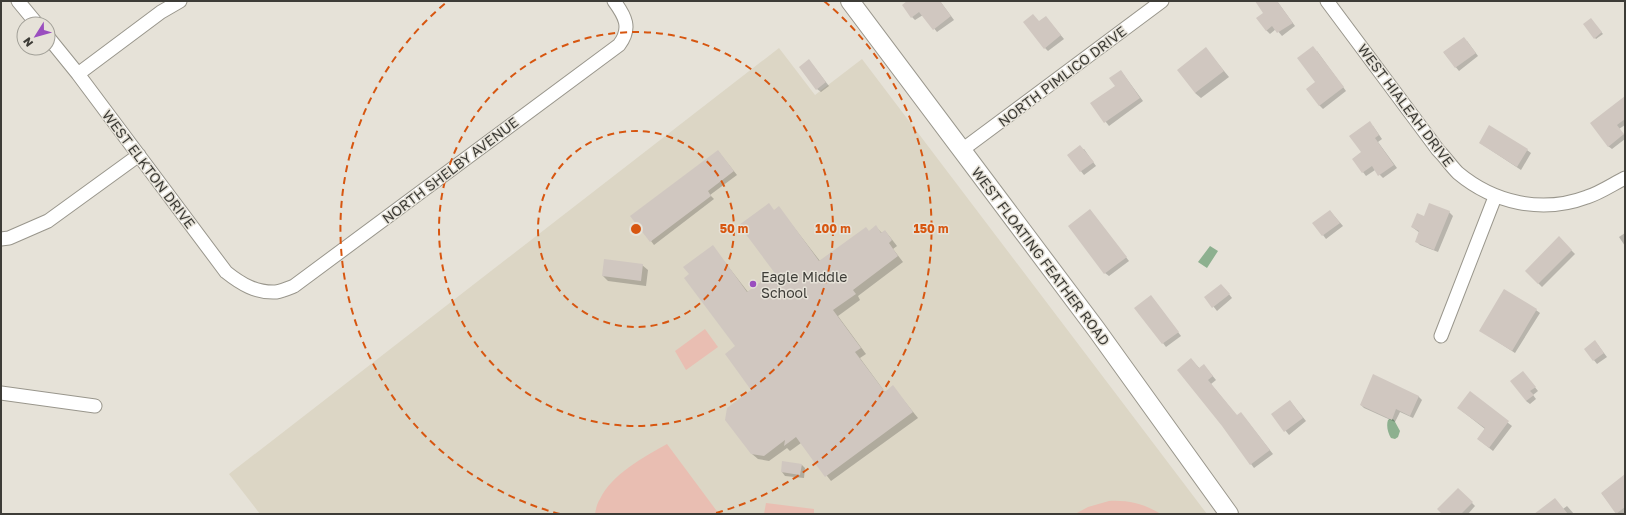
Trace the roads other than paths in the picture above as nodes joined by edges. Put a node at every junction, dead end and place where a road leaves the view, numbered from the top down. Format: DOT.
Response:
graph roads {
  1 [pos="18,1"];
  2 [pos="180,1"];
  3 [pos="614,1"];
  4 [pos="850,1"];
  5 [pos="1162,1"];
  6 [pos="1327,1"];
  7 [pos="31,16"];
  8 [pos="56,47"];
  9 [pos="78,74"];
  10 [pos="962,150"];
  11 [pos="139,155"];
  12 [pos="1625,178"];
  13 [pos="1495,197"];
  14 [pos="1,239"];
  15 [pos="259,291"];
  16 [pos="1441,336"];
  17 [pos="1,393"];
  18 [pos="95,406"];
  19 [pos="1229,514"];
  1 -- 7 [label="street"];
  2 -- 9 [label="street"];
  3 -- 15 [label="street, NORTH SHELBY AVENUE"];
  4 -- 10 [label="main road, WEST FLOATING FEATHER ROAD"];
  5 -- 10 [label="street, NORTH PIMLICO DRIVE"];
  6 -- 13 [label="street, WEST HIALEAH DRIVE"];
  8 -- 9 [label="street, WEST ELKTON DRIVE"];
  9 -- 11 [label="street, WEST ELKTON DRIVE"];
  10 -- 19 [label="main road, WEST FLOATING FEATHER ROAD"];
  11 -- 14 [label="street"];
  11 -- 15 [label="street, WEST ELKTON DRIVE"];
  12 -- 13 [label="street, WEST HIALEAH DRIVE"];
  13 -- 16 [label="street"];
  17 -- 18 [label="street"];
}
